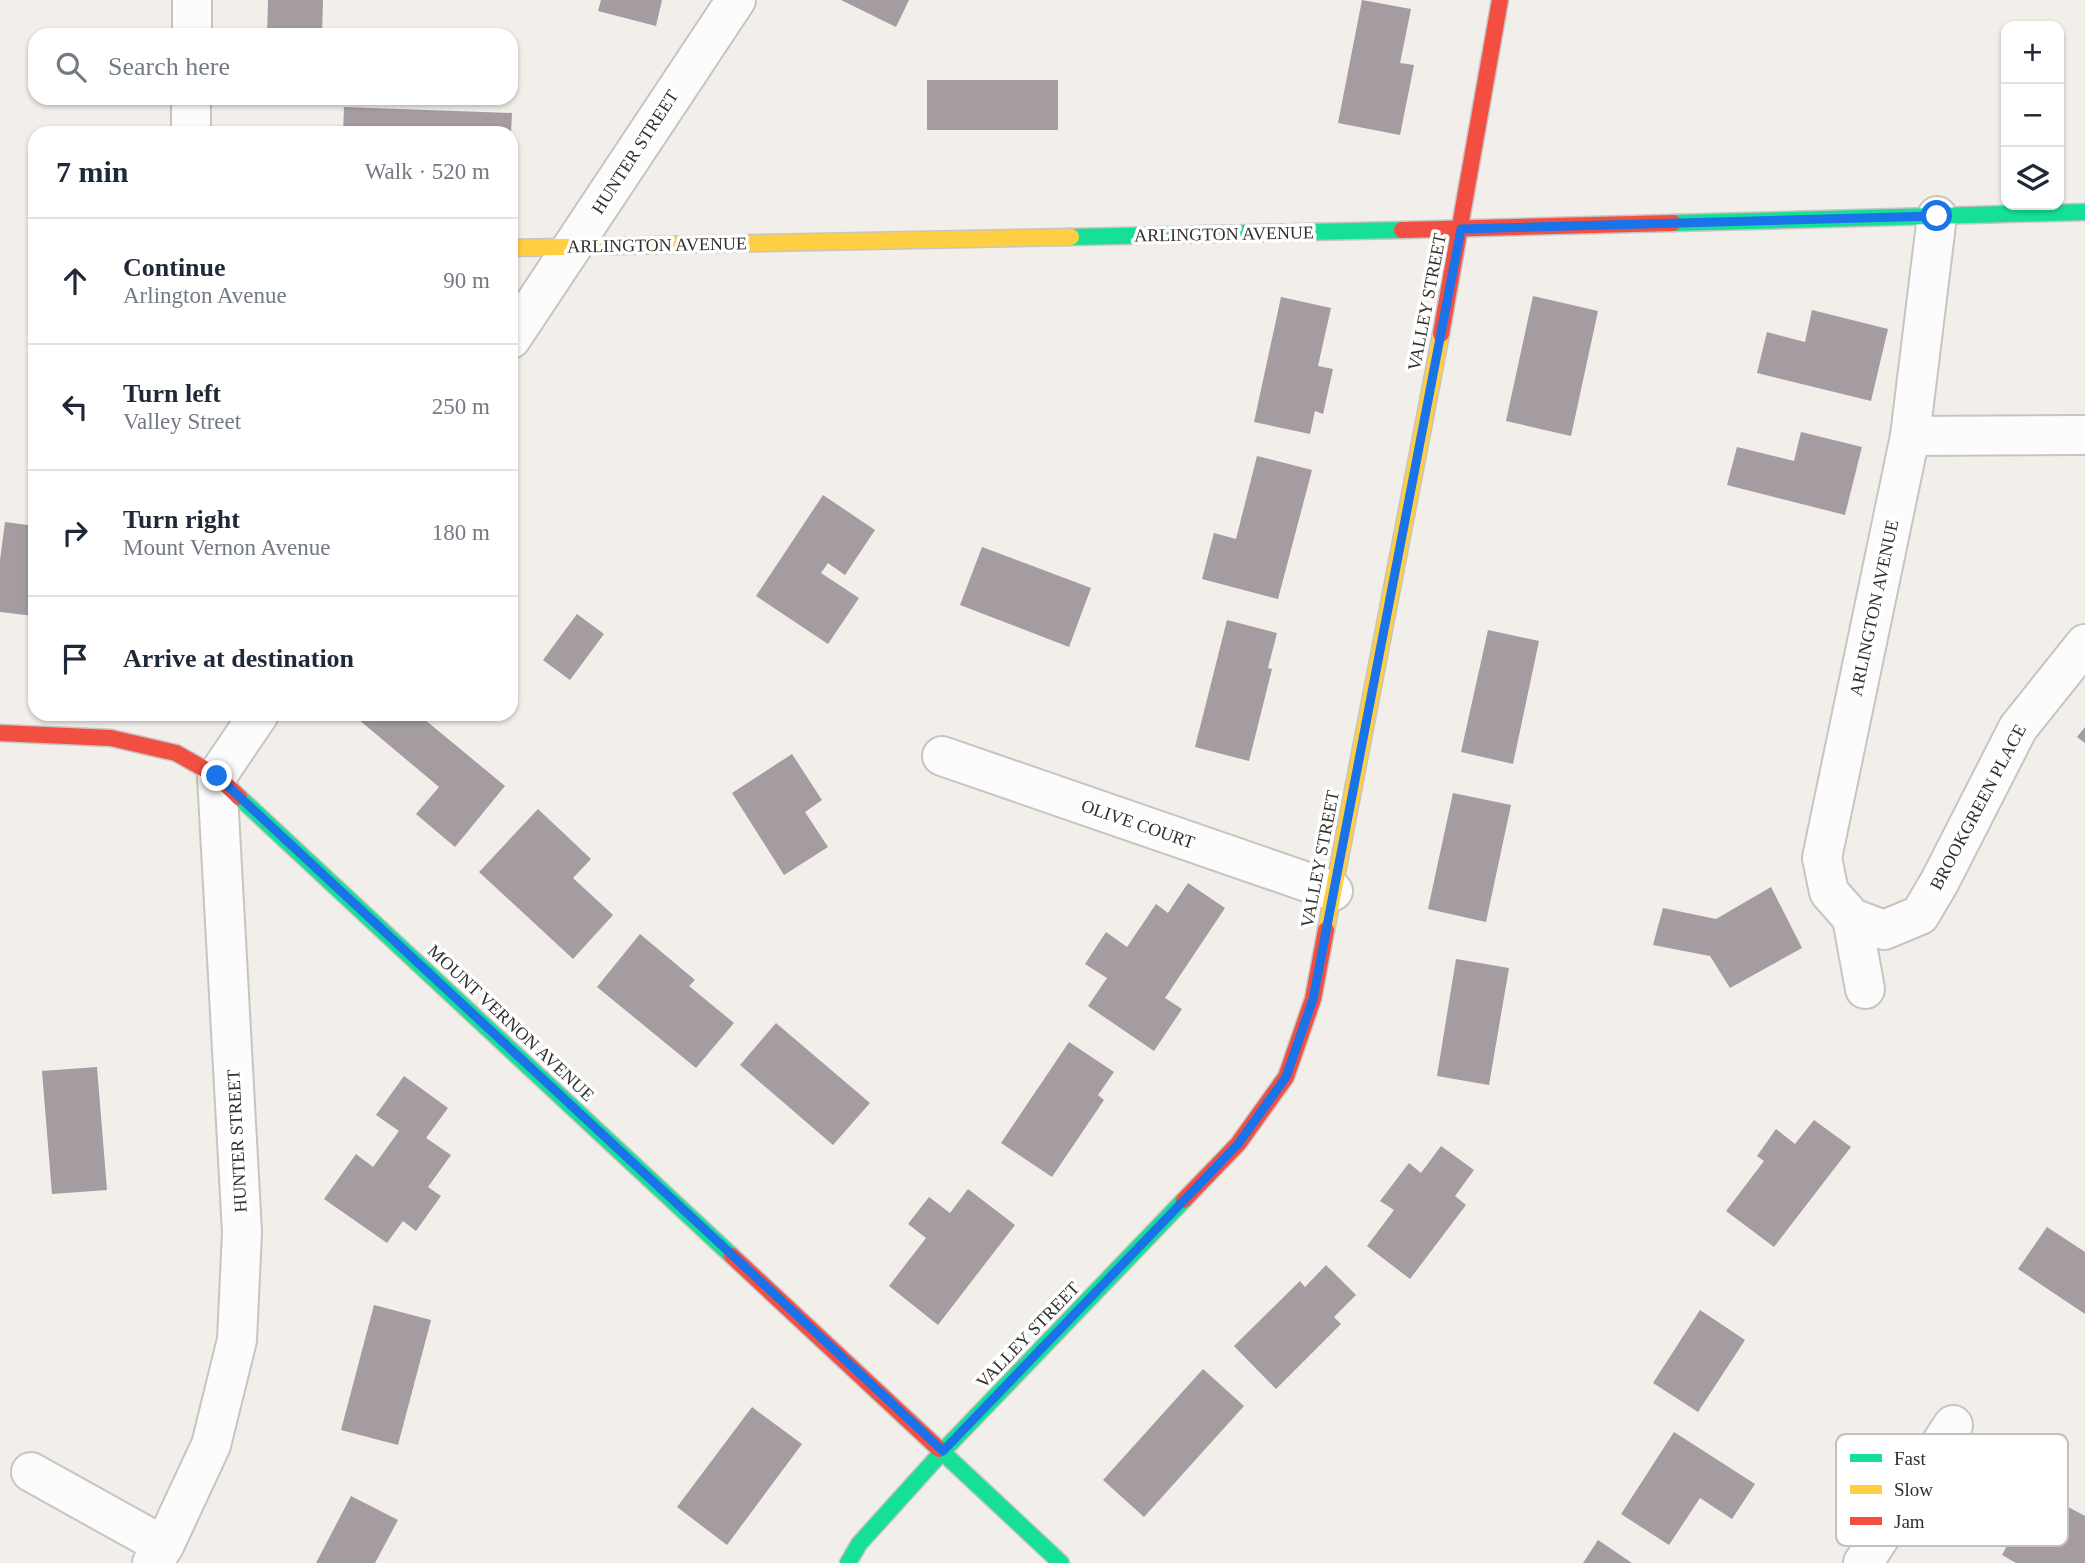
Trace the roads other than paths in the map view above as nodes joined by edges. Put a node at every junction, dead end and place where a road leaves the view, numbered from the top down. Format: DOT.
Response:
graph roads {
  1 [pos="192,0"];
  2 [pos="736,0"];
  3 [pos="1500,0"];
  4 [pos="192,28"];
  5 [pos="191,105"];
  6 [pos="191,126"];
  7 [pos="2085,212"];
  8 [pos="1937,216"];
  9 [pos="1461,229"];
  10 [pos="572,247"];
  11 [pos="518,248"];
  12 [pos="518,328"];
  13 [pos="2085,435"];
  14 [pos="1910,436"];
  15 [pos="2085,644"];
  16 [pos="254,721"];
  17 [pos="0,733"];
  18 [pos="942,756"];
  19 [pos="217,776"];
  20 [pos="1333,891"];
  21 [pos="1852,918"];
  22 [pos="1865,989"];
  23 [pos="1953,1425"];
  24 [pos="1947,1434"];
  25 [pos="943,1451"];
  26 [pos="31,1472"];
  27 [pos="1874,1546"];
  28 [pos="158,1555"];
  29 [pos="848,1563"];
  30 [pos="1061,1563"];
  31 [pos="1863,1563"];
  1 -- 4 [label="street"];
  2 -- 10 [label="street, HUNTER STREET"];
  3 -- 9 [label="street, VALLEY STREET"];
  5 -- 6 [label="street"];
  7 -- 8 [label="street, ARLINGTON AVENUE"];
  8 -- 9 [label="street, ARLINGTON AVENUE"];
  8 -- 14 [label="street, ARLINGTON AVENUE"];
  9 -- 10 [label="street, ARLINGTON AVENUE"];
  9 -- 20 [label="street, VALLEY STREET"];
  10 -- 11 [label="street, ARLINGTON AVENUE"];
  10 -- 12 [label="street, HUNTER STREET"];
  13 -- 14 [label="street"];
  14 -- 21 [label="street, ARLINGTON AVENUE"];
  15 -- 21 [label="street, BROOKGREEN PLACE"];
  16 -- 19 [label="street"];
  17 -- 19 [label="street, MOUNT VERNON AVENUE"];
  18 -- 20 [label="street, OLIVE COURT"];
  19 -- 25 [label="street, MOUNT VERNON AVENUE"];
  19 -- 28 [label="street, HUNTER STREET"];
  20 -- 25 [label="street, VALLEY STREET"];
  21 -- 22 [label="street"];
  23 -- 24 [label="street"];
  25 -- 29 [label="street, VALLEY STREET"];
  25 -- 30 [label="street, MOUNT VERNON AVENUE"];
  26 -- 28 [label="street"];
  27 -- 31 [label="street"];
}
